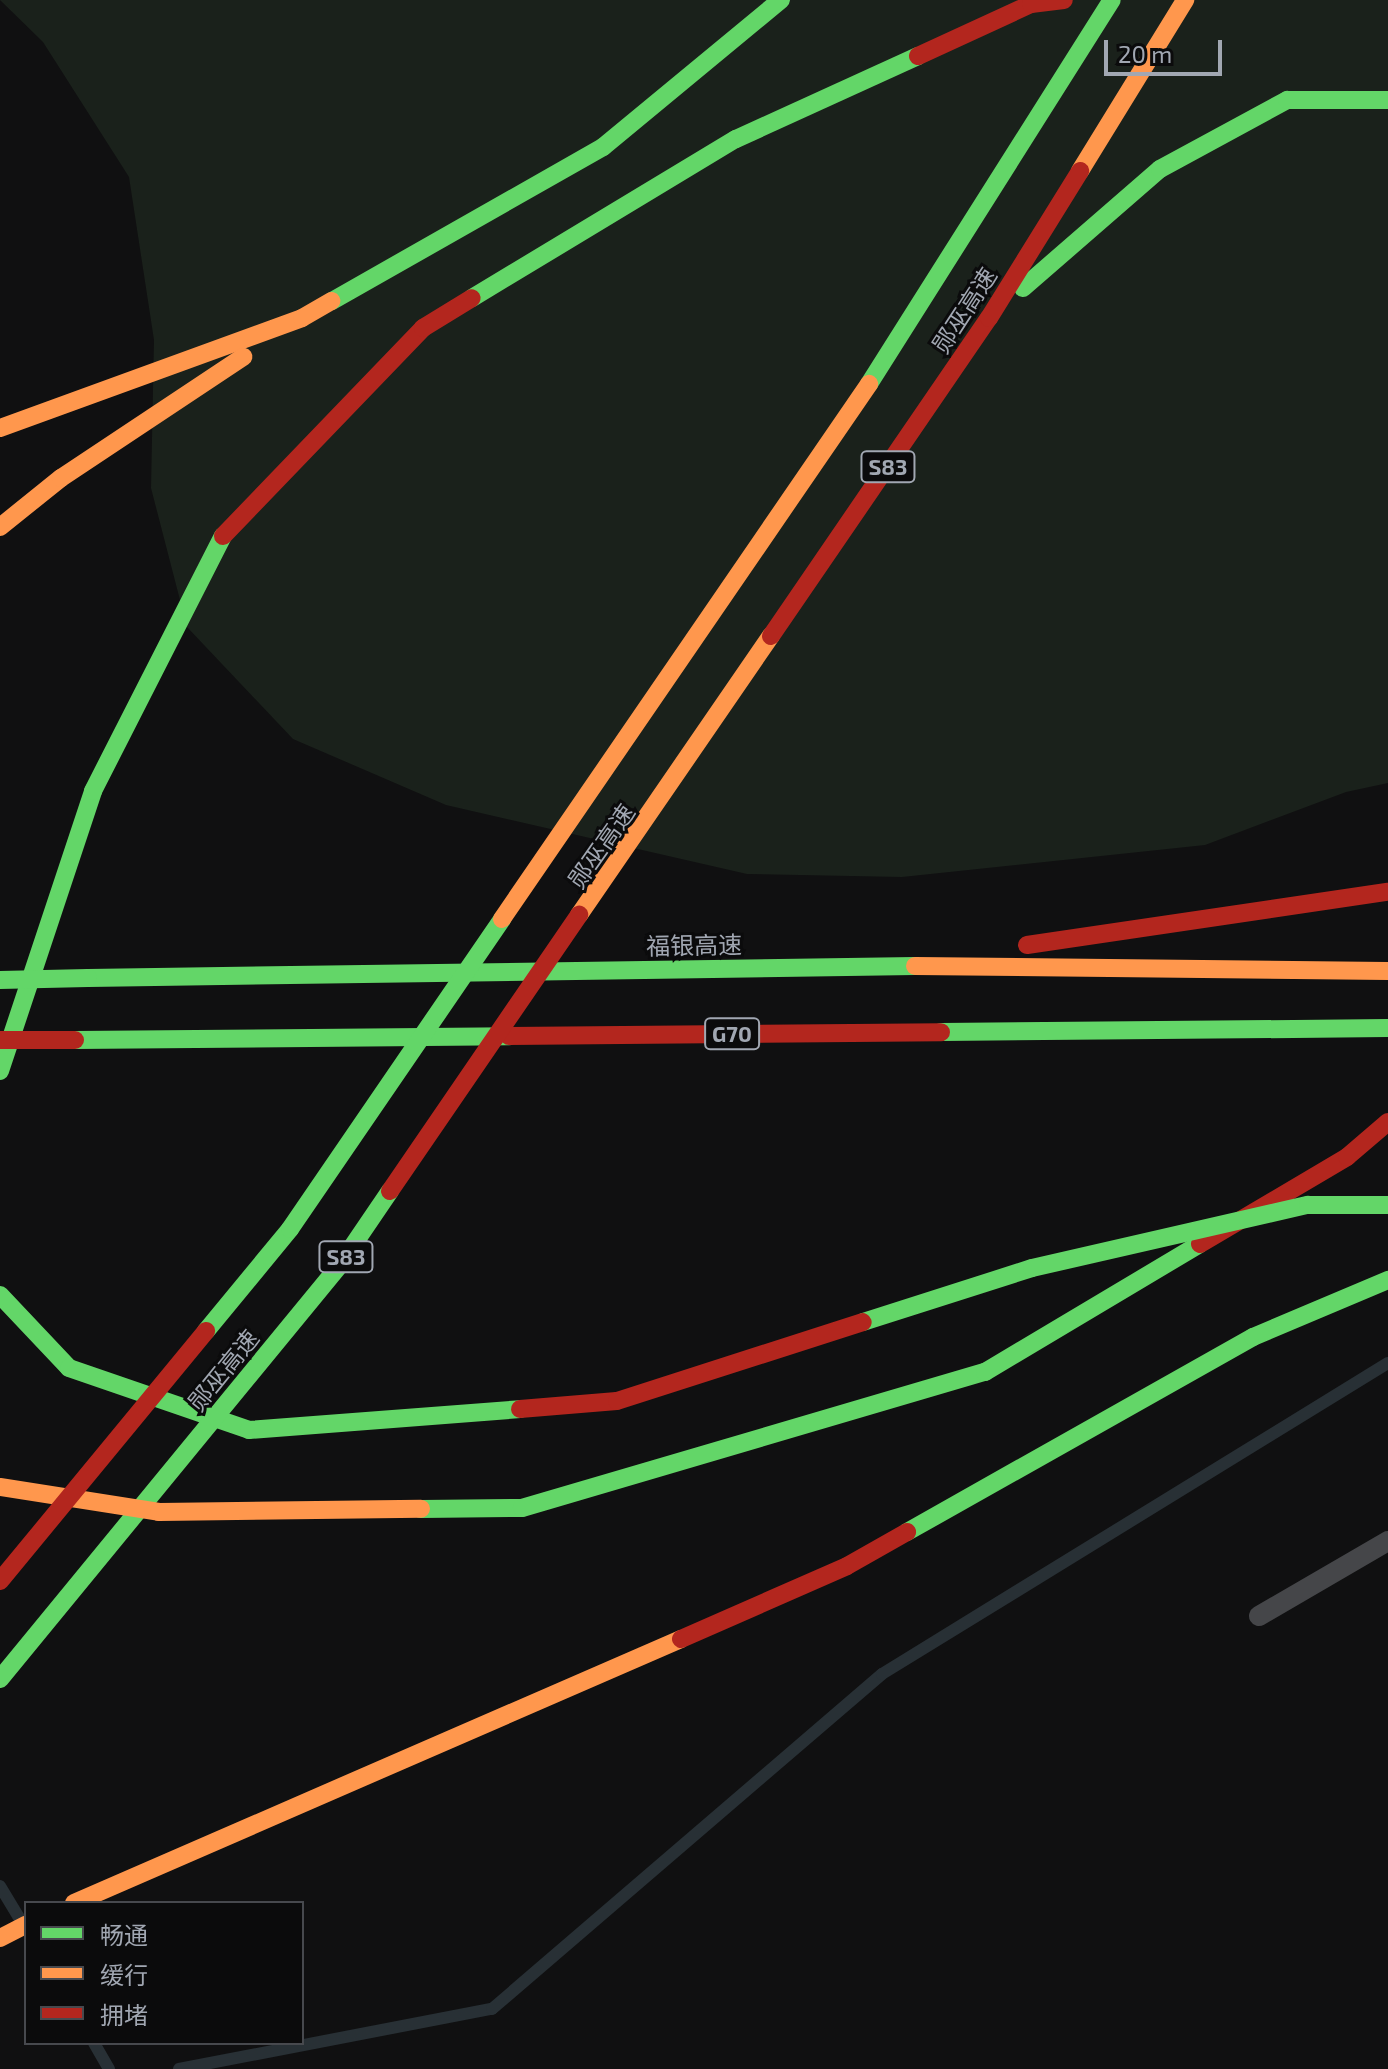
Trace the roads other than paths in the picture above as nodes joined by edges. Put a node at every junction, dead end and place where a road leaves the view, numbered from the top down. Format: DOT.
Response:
graph roads {
  1 [pos="781,0"];
  2 [pos="1064,0"];
  3 [pos="1112,0"];
  4 [pos="1185,0"];
  5 [pos="1388,100"];
  6 [pos="302,318"];
  7 [pos="989,318"];
  8 [pos="0,428"];
  9 [pos="0,527"];
  10 [pos="1388,892"];
  11 [pos="866,966"];
  12 [pos="1388,971"];
  13 [pos="0,980"];
  14 [pos="1388,1028"];
  15 [pos="0,1040"];
  16 [pos="0,1071"];
  17 [pos="1388,1122"];
  18 [pos="1388,1205"];
  19 [pos="1388,1280"];
  20 [pos="0,1295"];
  21 [pos="0,1487"];
  22 [pos="1388,1541"];
  23 [pos="0,1581"];
  24 [pos="1259,1616"];
  25 [pos="0,1679"];
  26 [pos="79,1901"];
  27 [pos="24,1926"];
  28 [pos="0,1938"];
  1 -- 6 [label="highway"];
  2 -- 16 [label="highway"];
  3 -- 23 [label="highway, 郧巫高速 / S83"];
  4 -- 7 [label="highway, 郧巫高速 / S83"];
  5 -- 7 [label="highway"];
  6 -- 8 [label="highway"];
  6 -- 9 [label="highway"];
  7 -- 25 [label="highway, 郧巫高速 / S83"];
  10 -- 11 [label="highway"];
  11 -- 12 [label="highway, 福银高速"];
  11 -- 13 [label="highway, 福银高速, bridge"];
  14 -- 15 [label="highway, G70, bridge"];
  17 -- 21 [label="highway"];
  18 -- 20 [label="highway, bridge"];
  19 -- 26 [label="highway"];
  22 -- 24 [label="lane"];
  27 -- 28 [label="highway"];
}
